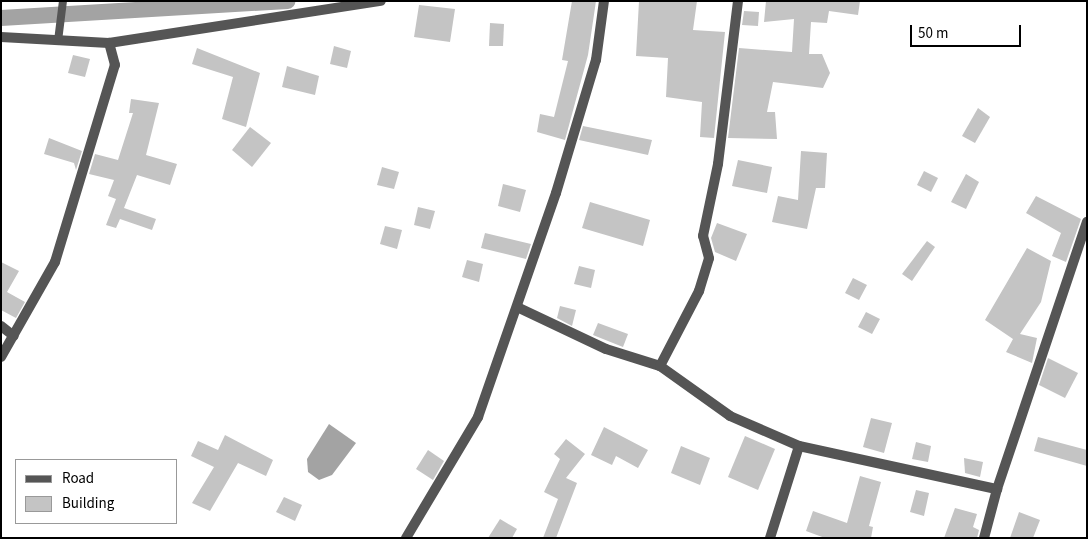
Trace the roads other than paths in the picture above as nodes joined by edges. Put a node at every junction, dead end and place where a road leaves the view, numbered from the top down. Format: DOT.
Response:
graph roads {
  1 [pos="63,1"];
  2 [pos="381,1"];
  3 [pos="604,1"];
  4 [pos="738,1"];
  5 [pos="1,37"];
  6 [pos="58,42"];
  7 [pos="109,43"];
  8 [pos="1087,222"];
  9 [pos="516,307"];
  10 [pos="1,326"];
  11 [pos="14,336"];
  12 [pos="1,357"];
  13 [pos="660,366"];
  14 [pos="799,446"];
  15 [pos="997,489"];
  16 [pos="406,538"];
  17 [pos="770,538"];
  18 [pos="984,538"];
  1 -- 6 [label="lane"];
  2 -- 7 [label="street"];
  3 -- 9 [label="street"];
  4 -- 13 [label="street"];
  5 -- 6 [label="street"];
  6 -- 7 [label="street"];
  7 -- 11 [label="street"];
  8 -- 15 [label="street"];
  9 -- 13 [label="street"];
  9 -- 16 [label="street"];
  10 -- 11 [label="street"];
  11 -- 12 [label="street"];
  13 -- 14 [label="street"];
  14 -- 15 [label="street"];
  14 -- 17 [label="street"];
  15 -- 18 [label="street"];
}
